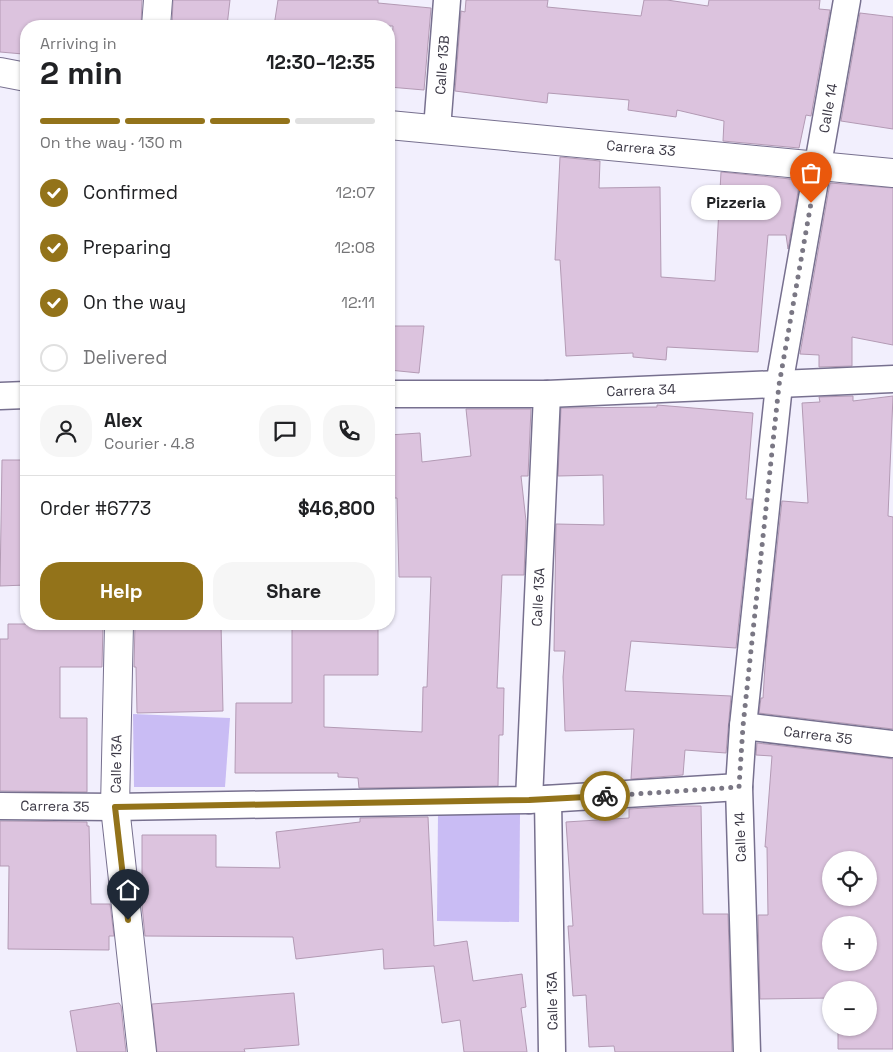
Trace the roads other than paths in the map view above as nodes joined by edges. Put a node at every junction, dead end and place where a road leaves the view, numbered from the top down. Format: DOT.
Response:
graph roads {
  1 [pos="158,0"];
  2 [pos="447,0"];
  3 [pos="847,0"];
  4 [pos="156,20"];
  5 [pos="0,72"];
  6 [pos="20,76"];
  7 [pos="395,126"];
  8 [pos="437,129"];
  9 [pos="817,166"];
  10 [pos="893,173"];
  11 [pos="893,379"];
  12 [pos="779,385"];
  13 [pos="395,394"];
  14 [pos="547,394"];
  15 [pos="20,395"];
  16 [pos="0,396"];
  17 [pos="119,630"];
  18 [pos="743,726"];
  19 [pos="893,744"];
  20 [pos="739,787"];
  21 [pos="539,800"];
  22 [pos="0,806"];
  23 [pos="115,807"];
  24 [pos="142,1052"];
  25 [pos="552,1052"];
  26 [pos="748,1052"];
  1 -- 4 [label="main road"];
  2 -- 8 [label="street, Calle 13B"];
  3 -- 9 [label="street, Calle 14"];
  5 -- 6 [label="main road"];
  7 -- 8 [label="main road, Carrera 33"];
  8 -- 9 [label="main road, Carrera 33"];
  9 -- 10 [label="main road, Carrera 33"];
  9 -- 12 [label="street, Calle 14"];
  11 -- 12 [label="street, Carrera 34"];
  12 -- 14 [label="street, Carrera 34"];
  12 -- 18 [label="street, Calle 14"];
  13 -- 14 [label="street, Carrera 34"];
  14 -- 21 [label="street, Calle 13A"];
  15 -- 16 [label="street"];
  17 -- 23 [label="main road, Calle 13A"];
  18 -- 19 [label="street, Carrera 35"];
  18 -- 20 [label="street, Calle 14"];
  20 -- 21 [label="street, Carrera 35"];
  20 -- 26 [label="street, Calle 14"];
  21 -- 23 [label="street, Carrera 35"];
  21 -- 25 [label="street, Calle 13A"];
  22 -- 23 [label="street, Carrera 35"];
  23 -- 24 [label="main road, Calle 13A"];
}
